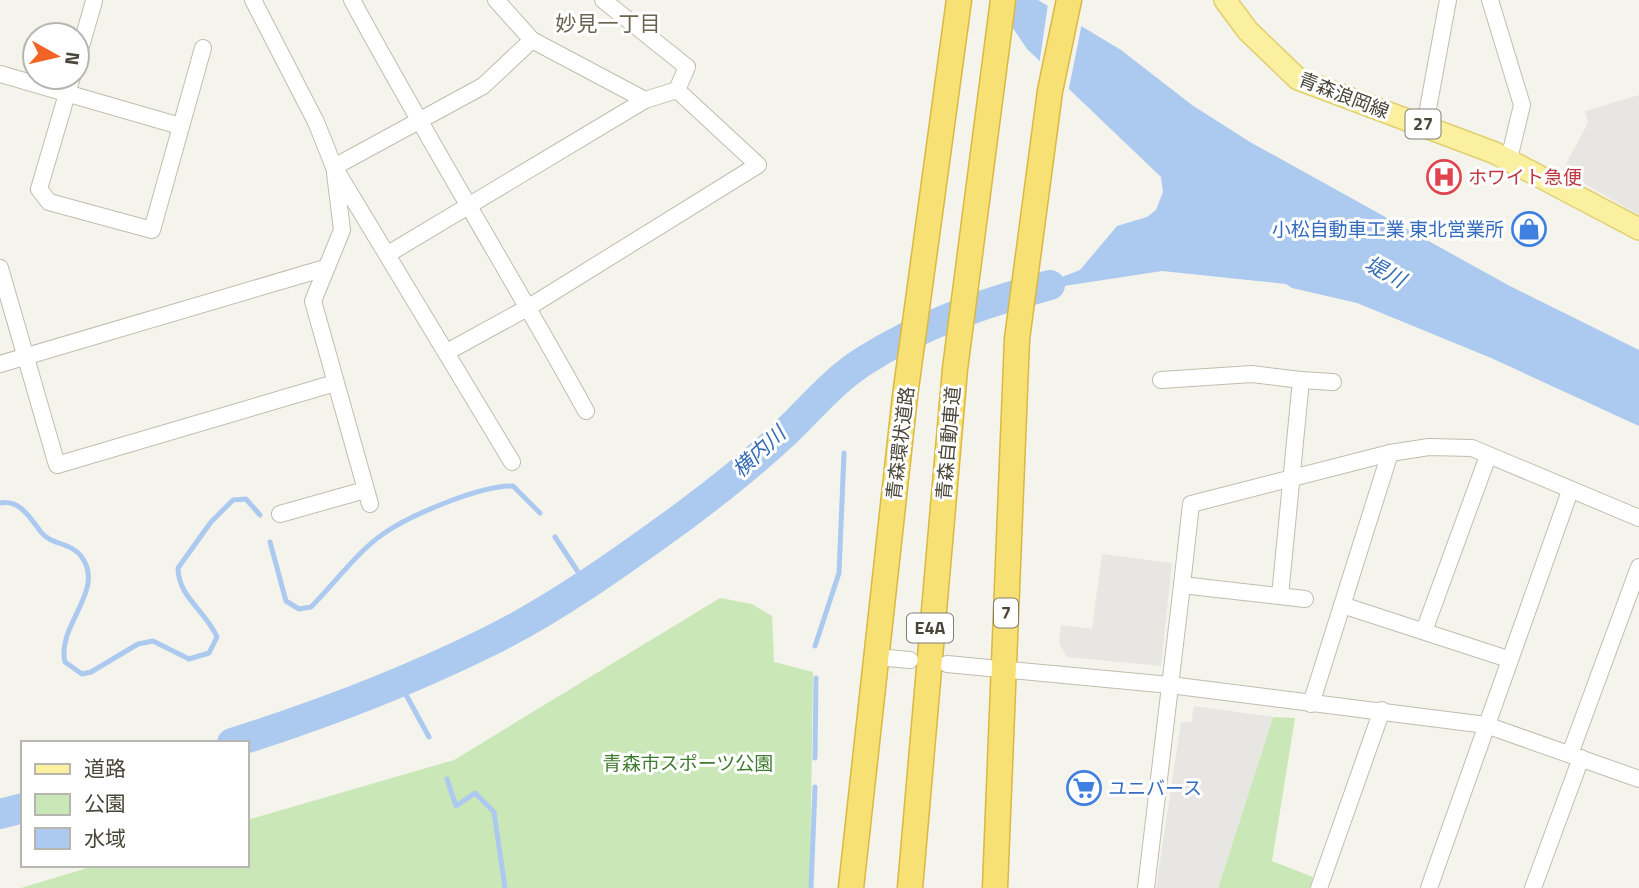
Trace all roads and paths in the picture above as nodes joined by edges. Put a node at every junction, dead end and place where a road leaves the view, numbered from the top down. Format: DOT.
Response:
graph roads {
  1 [pos="253,0"];
  2 [pos="352,0"];
  3 [pos="496,0"];
  4 [pos="603,0"];
  5 [pos="959,0"];
  6 [pos="1003,0"];
  7 [pos="1069,0"];
  8 [pos="1225,0"];
  9 [pos="1448,0"];
  10 [pos="1490,0"];
  11 [pos="93,1"];
  12 [pos="88,21"];
  13 [pos="532,40"];
  14 [pos="204,48"];
  15 [pos="0,74"];
  16 [pos="21,77"];
  17 [pos="677,90"];
  18 [pos="68,91"];
  19 [pos="86,91"];
  20 [pos="645,100"];
  21 [pos="417,121"];
  22 [pos="1425,125"];
  23 [pos="180,126"];
  24 [pos="1509,159"];
  25 [pos="334,167"];
  26 [pos="468,206"];
  27 [pos="1639,229"];
  28 [pos="388,254"];
  29 [pos="0,268"];
  30 [pos="325,268"];
  31 [pos="528,307"];
  32 [pos="447,352"];
  33 [pos="27,356"];
  34 [pos="0,364"];
  35 [pos="1161,380"];
  36 [pos="1301,380"];
  37 [pos="1333,382"];
  38 [pos="335,383"];
  39 [pos="586,411"];
  40 [pos="1390,453"];
  41 [pos="1488,456"];
  42 [pos="512,462"];
  43 [pos="1292,477"];
  44 [pos="1570,491"];
  45 [pos="280,514"];
  46 [pos="1639,518"];
  47 [pos="1639,567"];
  48 [pos="1182,585"];
  49 [pos="1280,596"];
  50 [pos="1305,599"];
  51 [pos="1342,605"];
  52 [pos="1424,631"];
  53 [pos="876,657"];
  54 [pos="1508,659"];
  55 [pos="910,660"];
  56 [pos="947,664"];
  57 [pos="1004,670"];
  58 [pos="1170,685"];
  59 [pos="1311,704"];
  60 [pos="1382,710"];
  61 [pos="1486,725"];
  62 [pos="1575,756"];
  63 [pos="1639,779"];
  64 [pos="851,888"];
  65 [pos="910,888"];
  66 [pos="995,888"];
  67 [pos="1146,888"];
  68 [pos="1319,888"];
  69 [pos="1429,888"];
  70 [pos="1533,888"];
  1 -- 25 [label="street"];
  2 -- 21 [label="street"];
  3 -- 13 [label="street"];
  4 -- 17 [label="street"];
  5 -- 53 [label="highway, 青森環状道路"];
  6 -- 65 [label="highway, 青森自動車道 / E4A"];
  7 -- 57 [label="highway, 7"];
  8 -- 22 [label="main road, 青森浪岡線 / 27"];
  9 -- 22 [label="street"];
  10 -- 24 [label="street"];
  11 -- 12 [label="street"];
  13 -- 20 [label="street"];
  13 -- 21 [label="street"];
  14 -- 23 [label="street"];
  15 -- 16 [label="street"];
  17 -- 20 [label="street"];
  17 -- 31 [label="street"];
  18 -- 23 [label="street"];
  19 -- 23 [label="street"];
  20 -- 26 [label="street"];
  21 -- 25 [label="street"];
  21 -- 26 [label="street"];
  22 -- 24 [label="main road, 青森浪岡線 / 27"];
  24 -- 27 [label="main road, 青森浪岡線 / 27"];
  25 -- 28 [label="street"];
  25 -- 30 [label="street"];
  26 -- 28 [label="street"];
  26 -- 31 [label="street"];
  28 -- 32 [label="street"];
  29 -- 33 [label="street"];
  30 -- 33 [label="street"];
  30 -- 38 [label="street"];
  31 -- 32 [label="street"];
  31 -- 39 [label="street"];
  32 -- 42 [label="street"];
  33 -- 34 [label="street"];
  33 -- 38 [label="street"];
  35 -- 36 [label="street"];
  36 -- 37 [label="street"];
  36 -- 43 [label="street"];
  38 -- 45 [label="street"];
  40 -- 41 [label="street"];
  40 -- 43 [label="street"];
  40 -- 51 [label="street"];
  41 -- 44 [label="street"];
  41 -- 52 [label="street"];
  43 -- 48 [label="street"];
  43 -- 49 [label="street"];
  44 -- 46 [label="street"];
  44 -- 54 [label="street"];
  47 -- 62 [label="street"];
  48 -- 49 [label="street"];
  48 -- 58 [label="street"];
  49 -- 50 [label="street"];
  51 -- 52 [label="street"];
  51 -- 59 [label="street"];
  52 -- 54 [label="street"];
  53 -- 55 [label="street"];
  53 -- 64 [label="highway, 青森環状道路"];
  54 -- 61 [label="street"];
  56 -- 57 [label="street"];
  57 -- 58 [label="street"];
  57 -- 66 [label="highway, 7"];
  58 -- 59 [label="street"];
  58 -- 67 [label="street"];
  59 -- 60 [label="street"];
  60 -- 61 [label="street"];
  60 -- 68 [label="street"];
  61 -- 62 [label="street"];
  61 -- 69 [label="street"];
  62 -- 63 [label="street"];
  62 -- 70 [label="street"];
}
